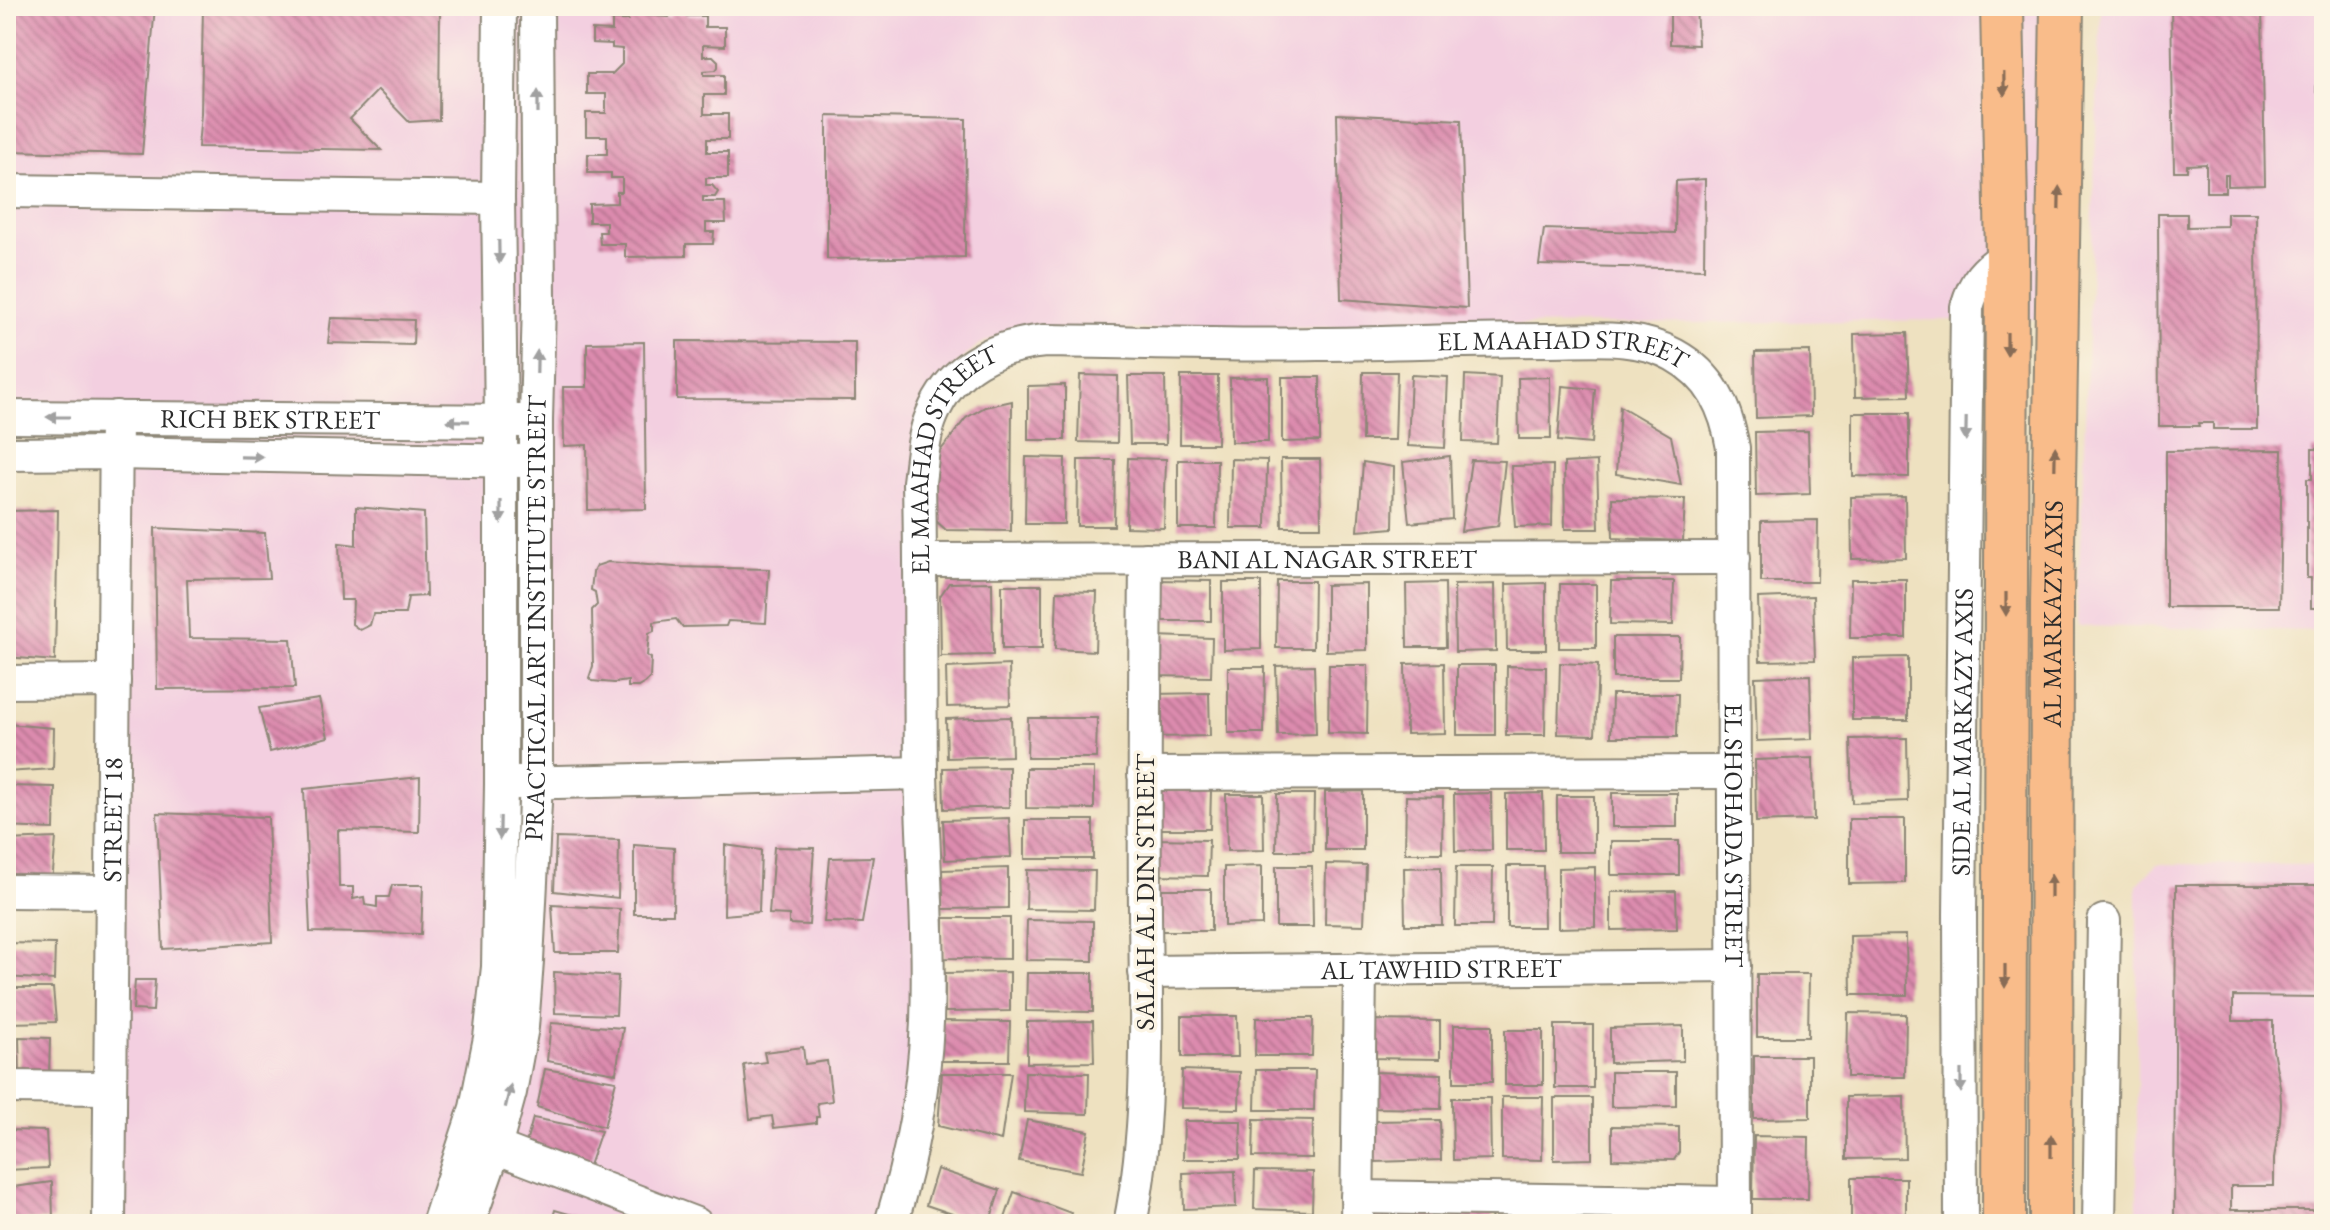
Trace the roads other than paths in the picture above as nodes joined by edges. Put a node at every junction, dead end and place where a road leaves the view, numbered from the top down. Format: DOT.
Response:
graph roads {
  1 [pos="500,6"];
  2 [pos="537,6"];
  3 [pos="2002,6"];
  4 [pos="2062,6"];
  5 [pos="6,191"];
  6 [pos="498,198"];
  7 [pos="2007,256"];
  8 [pos="6,417"];
  9 [pos="116,417"];
  10 [pos="194,418"];
  11 [pos="536,420"];
  12 [pos="501,422"];
  13 [pos="1733,448"];
  14 [pos="116,453"];
  15 [pos="6,454"];
  16 [pos="193,456"];
  17 [pos="536,460"];
  18 [pos="501,461"];
  19 [pos="1734,558"];
  20 [pos="1146,559"];
  21 [pos="921,560"];
  22 [pos="114,681"];
  23 [pos="6,682"];
  24 [pos="1734,772"];
  25 [pos="921,773"];
  26 [pos="1144,774"];
  27 [pos="536,783"];
  28 [pos="501,784"];
  29 [pos="6,891"];
  30 [pos="111,892"];
  31 [pos="2104,921"];
  32 [pos="1735,966"];
  33 [pos="1360,969"];
  34 [pos="1145,972"];
  35 [pos="6,1087"];
  36 [pos="109,1088"];
  37 [pos="495,1147"];
  38 [pos="1357,1210"];
  39 [pos="1735,1213"];
  40 [pos="109,1224"];
  41 [pos="438,1224"];
  42 [pos="468,1224"];
  43 [pos="696,1224"];
  44 [pos="891,1224"];
  45 [pos="1130,1224"];
  46 [pos="1961,1224"];
  47 [pos="2004,1224"];
  48 [pos="2051,1224"];
  49 [pos="2099,1224"];
  1 -- 6 [label="street, PRACTICAL ART INSTITUTE STREET"];
  11 -- 2 [label="street, PRACTICAL ART INSTITUTE STREET, one-way"];
  3 -- 7 [label="main road, AL MARKAZY AXIS, one-way"];
  48 -- 4 [label="main road, AL MARKAZY AXIS, one-way"];
  5 -- 6 [label="street"];
  6 -- 12 [label="street, PRACTICAL ART INSTITUTE STREET, one-way"];
  7 -- 46 [label="street, SIDE AL MARKAZY AXIS, one-way"];
  7 -- 47 [label="main road, AL MARKAZY AXIS, one-way"];
  9 -- 8 [label="street, RICH BEK STREET, one-way"];
  9 -- 10 [label="street, RICH BEK STREET"];
  9 -- 14 [label="street, STREET 18"];
  12 -- 10 [label="street, RICH BEK STREET, one-way"];
  10 -- 16 [label="street"];
  11 -- 12 [label="street, RICH BEK STREET"];
  11 -- 17 [label="street, PRACTICAL ART INSTITUTE STREET"];
  12 -- 18 [label="street, PRACTICAL ART INSTITUTE STREET"];
  13 -- 19 [label="street, EL SHOHADA STREET"];
  13 -- 21 [label="street, EL MAAHAD STREET"];
  14 -- 15 [label="street, RICH BEK STREET"];
  14 -- 16 [label="street, RICH BEK STREET"];
  14 -- 22 [label="street, STREET 18"];
  16 -- 18 [label="street, RICH BEK STREET, one-way"];
  17 -- 18 [label="street, RICH BEK STREET"];
  17 -- 27 [label="street, PRACTICAL ART INSTITUTE STREET"];
  18 -- 28 [label="street, PRACTICAL ART INSTITUTE STREET, one-way"];
  19 -- 20 [label="street, BANI AL NAGAR STREET"];
  19 -- 24 [label="street, EL SHOHADA STREET"];
  20 -- 21 [label="street, BANI AL NAGAR STREET"];
  20 -- 26 [label="street, SALAH AL DIN STREET"];
  21 -- 25 [label="street, EL MAAHAD STREET"];
  22 -- 23 [label="street"];
  22 -- 30 [label="street, STREET 18"];
  24 -- 26 [label="street"];
  24 -- 32 [label="street, EL SHOHADA STREET"];
  25 -- 27 [label="street"];
  25 -- 44 [label="street, EL MAAHAD STREET"];
  26 -- 34 [label="street, SALAH AL DIN STREET"];
  27 -- 28 [label="street"];
  37 -- 27 [label="street, PRACTICAL ART INSTITUTE STREET, one-way"];
  28 -- 41 [label="street, PRACTICAL ART INSTITUTE STREET, one-way"];
  29 -- 30 [label="street"];
  30 -- 36 [label="street, STREET 18"];
  31 -- 49 [label="street"];
  32 -- 33 [label="street, AL TAWHID STREET"];
  32 -- 39 [label="street, EL SHOHADA STREET"];
  33 -- 34 [label="street, AL TAWHID STREET"];
  33 -- 38 [label="street"];
  34 -- 45 [label="street, SALAH AL DIN STREET"];
  35 -- 36 [label="street"];
  36 -- 40 [label="street, STREET 18"];
  37 -- 42 [label="street, PRACTICAL ART INSTITUTE STREET"];
  37 -- 43 [label="street"];
  38 -- 39 [label="street"];
}
